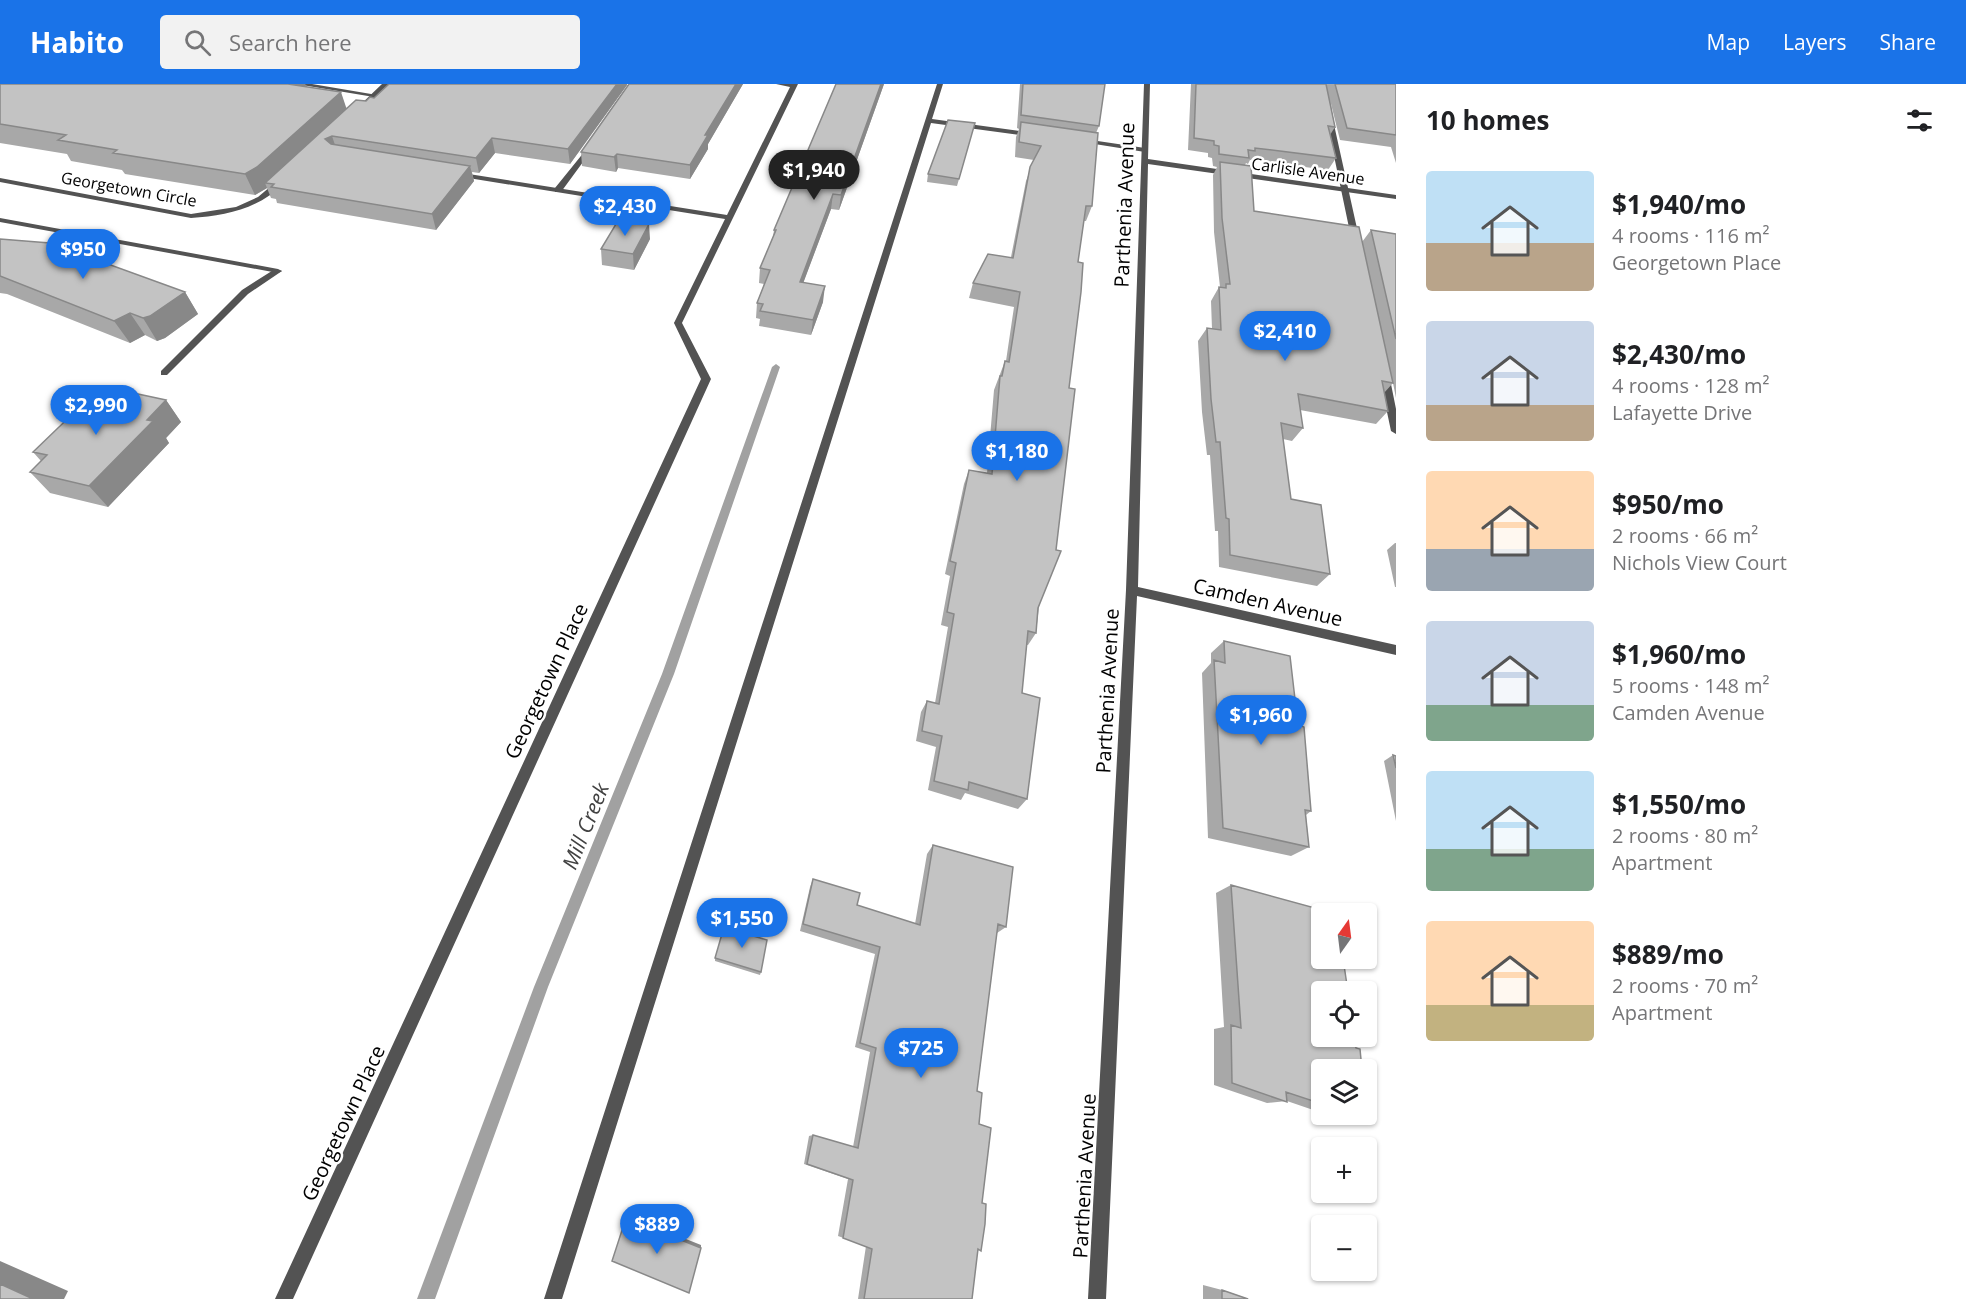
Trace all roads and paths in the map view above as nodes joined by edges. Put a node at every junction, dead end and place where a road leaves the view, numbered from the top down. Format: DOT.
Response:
graph roads {
  1 [pos="299,84"];
  2 [pos="386,84"];
  3 [pos="779,84"];
  4 [pos="940,84"];
  5 [pos="1147,84"];
  6 [pos="1322,84"];
  7 [pos="795,85"];
  8 [pos="374,95"];
  9 [pos="351,117"];
  10 [pos="929,121"];
  11 [pos="1042,136"];
  12 [pos="1077,140"];
  13 [pos="594,144"];
  14 [pos="1145,155"];
  15 [pos="442,172"];
  16 [pos="288,176"];
  17 [pos="0,180"];
  18 [pos="558,190"];
  19 [pos="1345,190"];
  20 [pos="1396,197"];
  21 [pos="730,218"];
  22 [pos="0,220"];
  23 [pos="1357,247"];
  24 [pos="1382,362"];
  25 [pos="164,373"];
  26 [pos="1396,431"];
  27 [pos="1132,590"];
  28 [pos="1396,650"];
  29 [pos="284,1299"];
  30 [pos="553,1299"];
  31 [pos="1097,1299"];
  1 -- 8 [label="street"];
  2 -- 8 [label="street"];
  3 -- 7 [label="street"];
  4 -- 10 [label="street"];
  5 -- 14 [label="street, Parthenia Avenue"];
  6 -- 19 [label="street"];
  7 -- 21 [label="street, Georgetown Place"];
  8 -- 9 [label="street"];
  10 -- 11 [label="street"];
  10 -- 30 [label="street"];
  12 -- 14 [label="street, Carlisle Avenue"];
  13 -- 18 [label="street"];
  14 -- 19 [label="street, Carlisle Avenue"];
  14 -- 27 [label="street, Parthenia Avenue"];
  15 -- 18 [label="street"];
  16 -- 17 [label="street, Georgetown Circle"];
  18 -- 21 [label="street"];
  19 -- 20 [label="street, Carlisle Avenue"];
  19 -- 23 [label="street"];
  21 -- 29 [label="street, Georgetown Place"];
  22 -- 25 [label="street"];
  24 -- 26 [label="street"];
  27 -- 28 [label="street, Camden Avenue"];
  27 -- 31 [label="street, Parthenia Avenue"];
}
